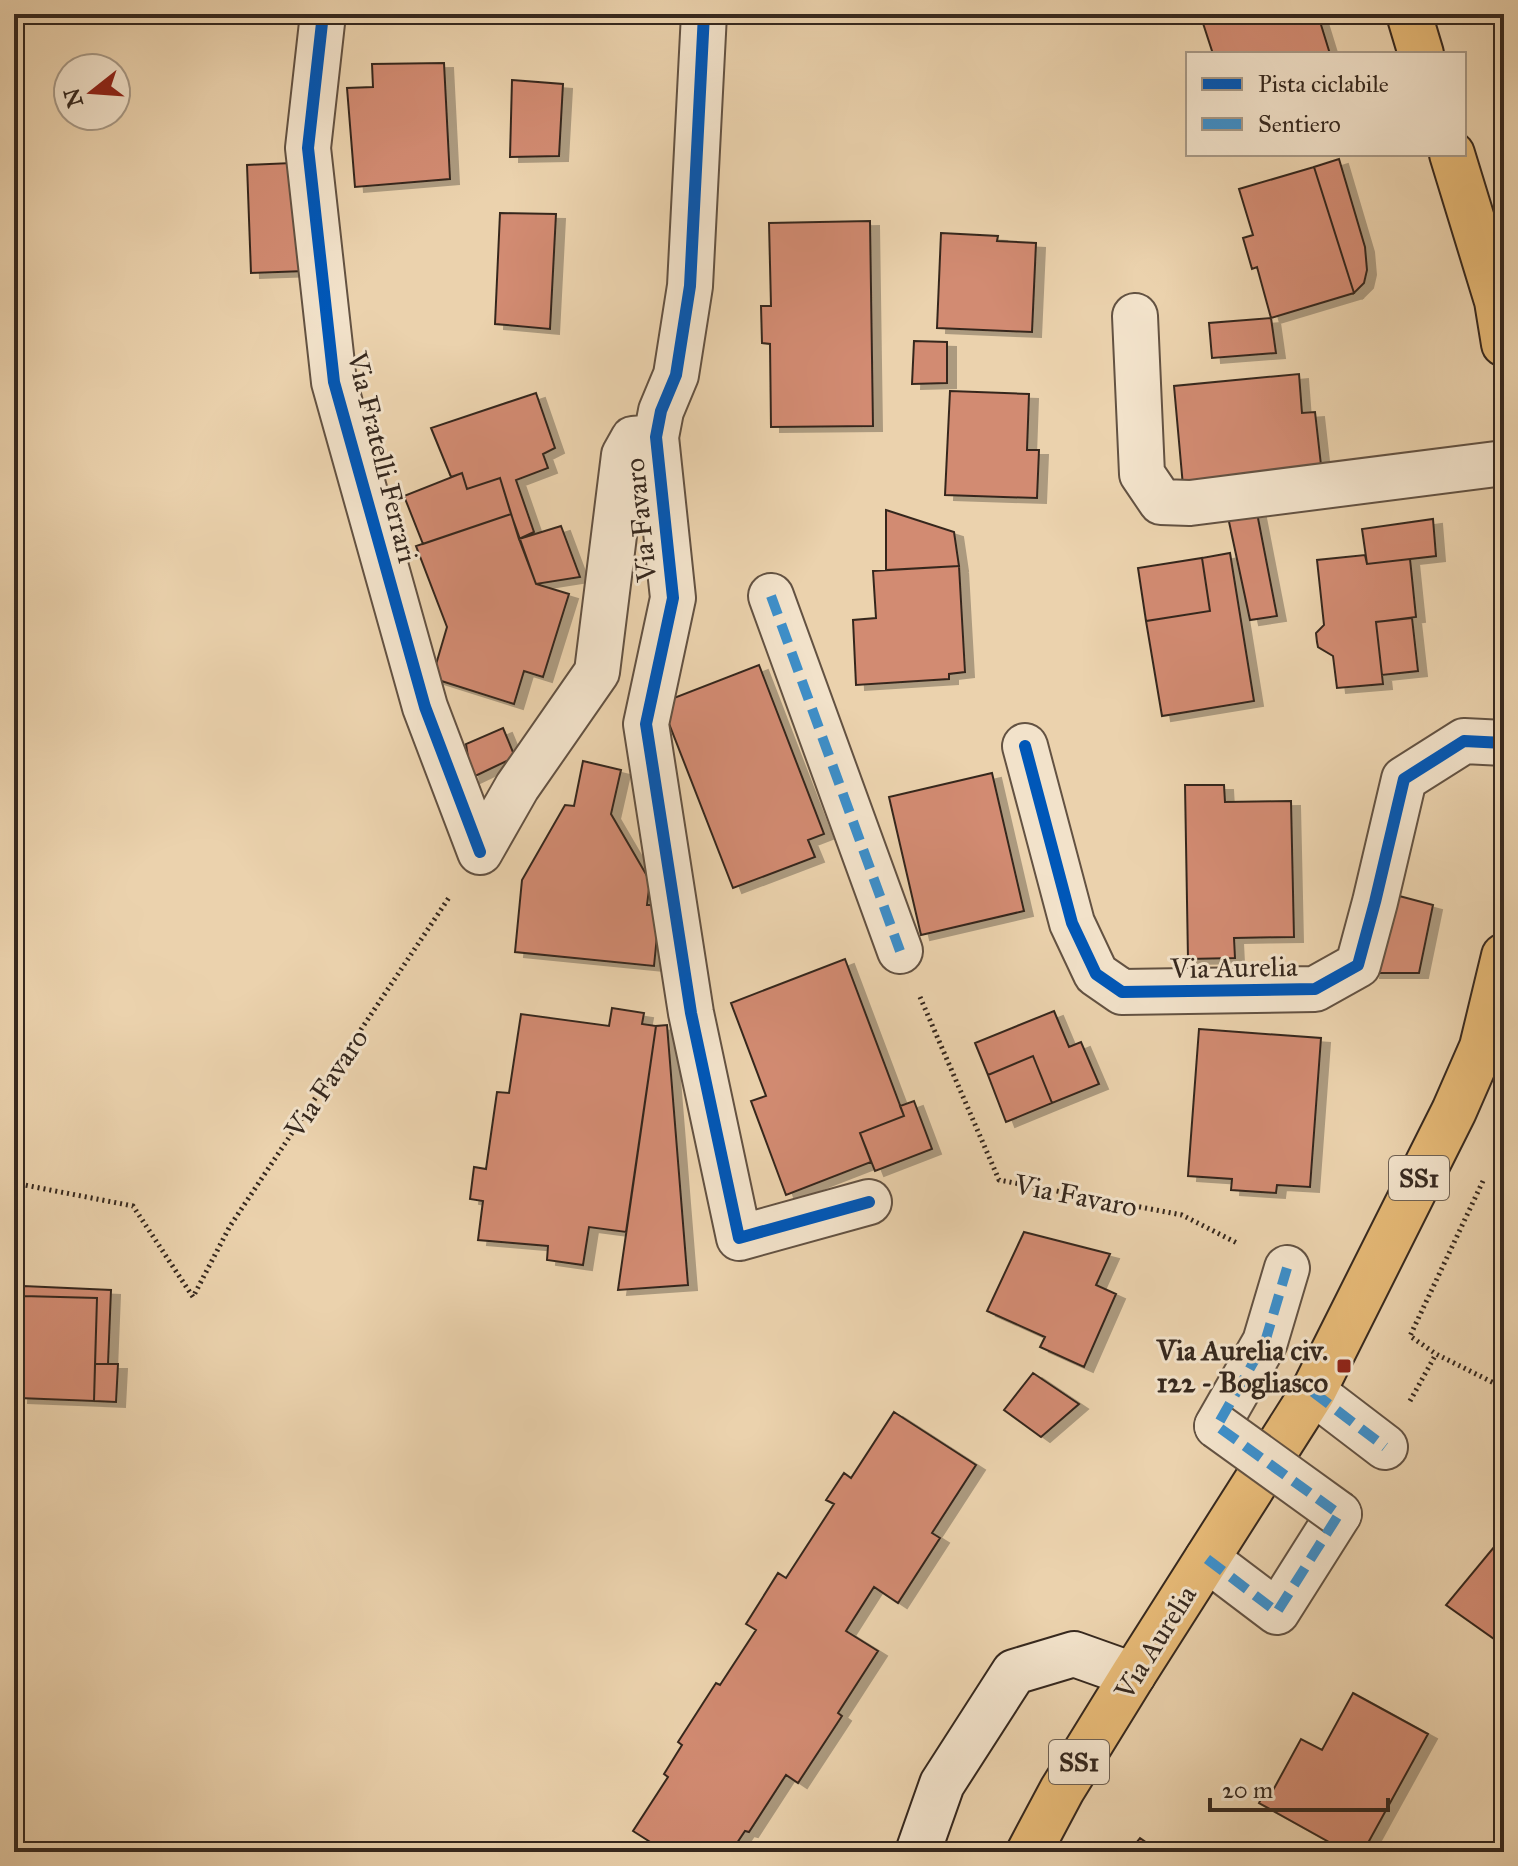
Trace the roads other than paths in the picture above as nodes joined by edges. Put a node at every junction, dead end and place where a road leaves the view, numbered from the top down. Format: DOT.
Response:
graph roads {
  1 [pos="323,14"];
  2 [pos="704,14"];
  3 [pos="1409,14"];
  4 [pos="1420,52"];
  5 [pos="1453,156"];
  6 [pos="1135,316"];
  7 [pos="1504,344"];
  8 [pos="658,424"];
  9 [pos="1504,463"];
  10 [pos="771,596"];
  11 [pos="1504,743"];
  12 [pos="1025,746"];
  13 [pos="480,852"];
  14 [pos="900,951"];
  15 [pos="1504,956"];
  16 [pos="869,1202"];
  17 [pos="1287,1268"];
  18 [pos="1313,1392"];
  19 [pos="1385,1447"];
  20 [pos="1207,1559"];
  21 [pos="1133,1675"];
  22 [pos="918,1852"];
  23 [pos="1029,1852"];
  1 -- 13 [label="street, Via Fratelli Ferrari"];
  2 -- 8 [label="street"];
  3 -- 4 [label="main road"];
  5 -- 7 [label="main road"];
  6 -- 9 [label="street"];
  8 -- 13 [label="street, Via Favaro"];
  8 -- 16 [label="street, Via Favaro"];
  10 -- 14 [label="street"];
  11 -- 12 [label="street, Via Aurelia"];
  15 -- 18 [label="main road, Via Aurelia / SS1"];
  17 -- 20 [label="street, bridge"];
  18 -- 19 [label="street"];
  18 -- 20 [label="main road, Via Aurelia / SS1"];
  20 -- 21 [label="main road, Via Aurelia / SS1"];
  21 -- 22 [label="street"];
  21 -- 23 [label="main road, Via Aurelia / SS1"];
}
